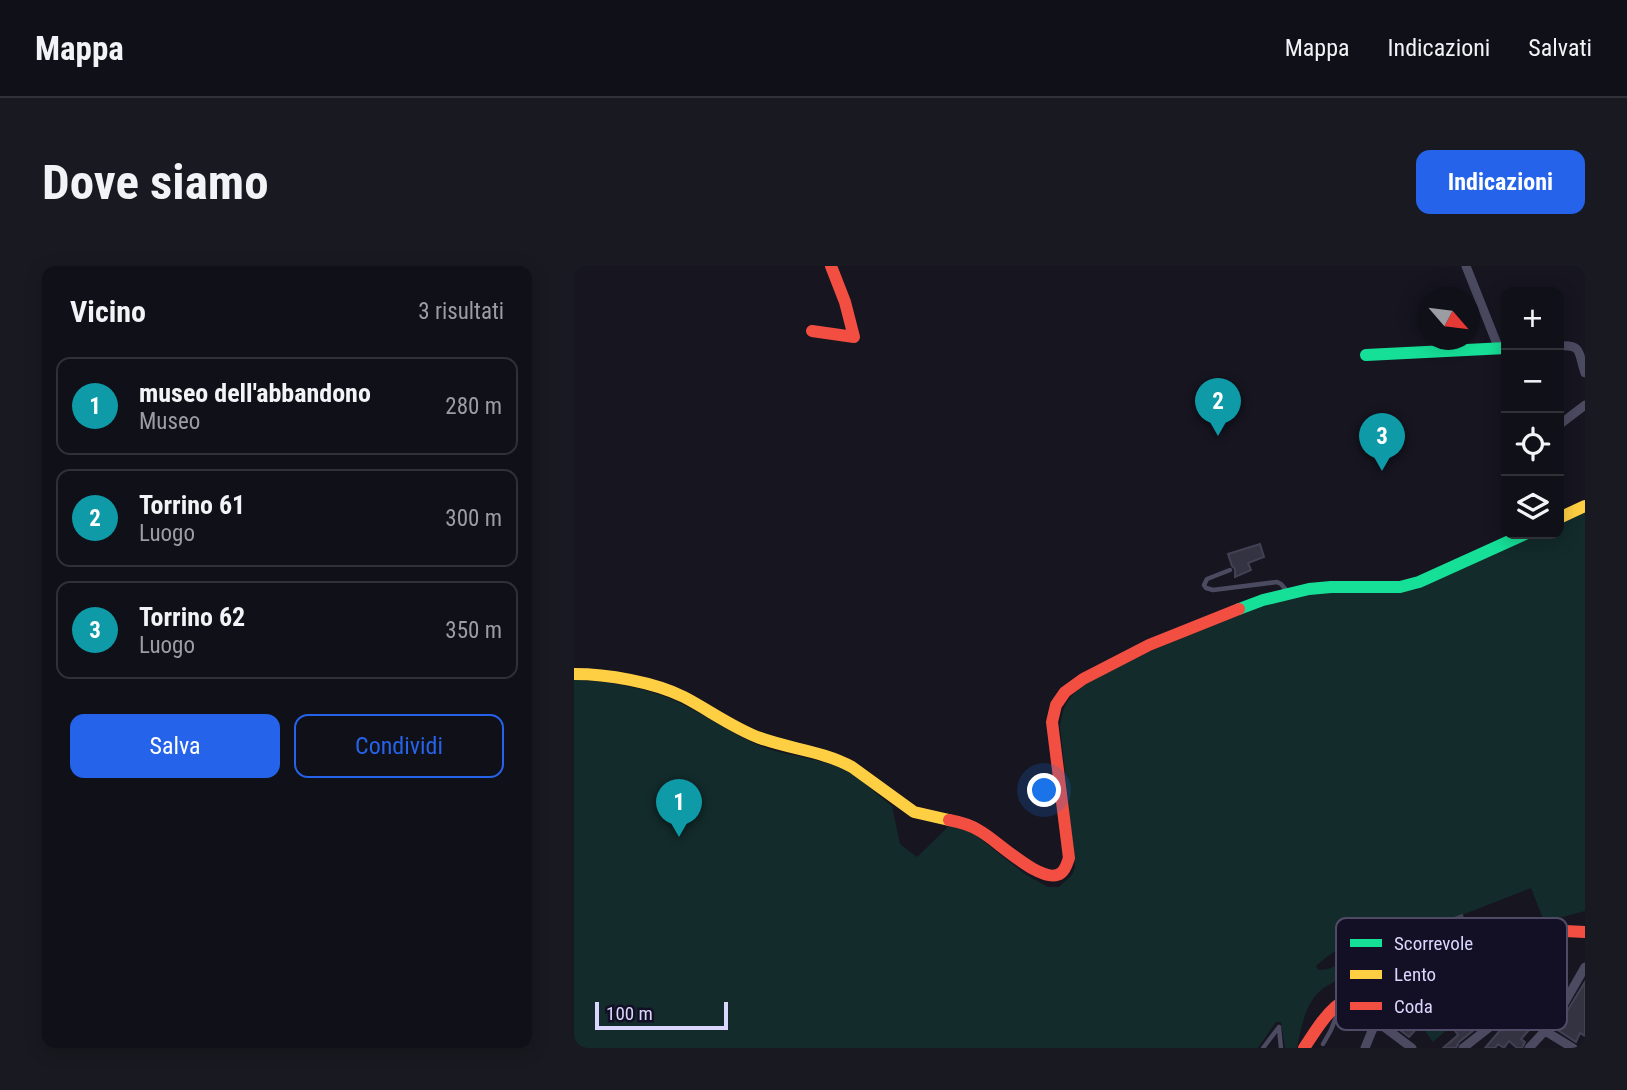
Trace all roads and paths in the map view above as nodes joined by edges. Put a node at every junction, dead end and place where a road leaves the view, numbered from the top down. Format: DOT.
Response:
graph roads {
  1 [pos="831,266"];
  2 [pos="1466,266"];
  3 [pos="812,331"];
  4 [pos="1564,346"];
  5 [pos="1501,347"];
  6 [pos="1501,349"];
  7 [pos="1366,355"];
  8 [pos="1585,373"];
  9 [pos="1585,405"];
  10 [pos="1564,421"];
  11 [pos="1585,506"];
  12 [pos="1564,516"];
  13 [pos="1514,539"];
  14 [pos="1230,570"];
  15 [pos="1289,593"];
  16 [pos="574,674"];
  17 [pos="1585,932"];
  18 [pos="1567,933"];
  19 [pos="1585,967"];
  20 [pos="1567,999"];
  21 [pos="1336,1004"];
  22 [pos="1336,1016"];
  23 [pos="1372,1030"];
  24 [pos="1388,1030"];
  25 [pos="1485,1030"];
  26 [pos="1545,1031"];
  27 [pos="1323,1044"];
  28 [pos="1263,1048"];
  29 [pos="1281,1048"];
  30 [pos="1304,1048"];
  31 [pos="1365,1048"];
  32 [pos="1412,1048"];
  33 [pos="1463,1048"];
  34 [pos="1529,1048"];
  35 [pos="1573,1048"];
  1 -- 3 [label="street"];
  2 -- 5 [label="street"];
  4 -- 8 [label="street"];
  6 -- 7 [label="street"];
  9 -- 10 [label="street"];
  11 -- 12 [label="street"];
  13 -- 15 [label="street"];
  14 -- 15 [label="lane"];
  15 -- 16 [label="street"];
  17 -- 18 [label="street"];
  19 -- 20 [label="street"];
  21 -- 30 [label="street"];
  22 -- 27 [label="lane"];
  23 -- 31 [label="street"];
  24 -- 32 [label="street"];
  25 -- 33 [label="street"];
  26 -- 34 [label="street"];
  26 -- 35 [label="street"];
  28 -- 29 [label="lane"];
}
